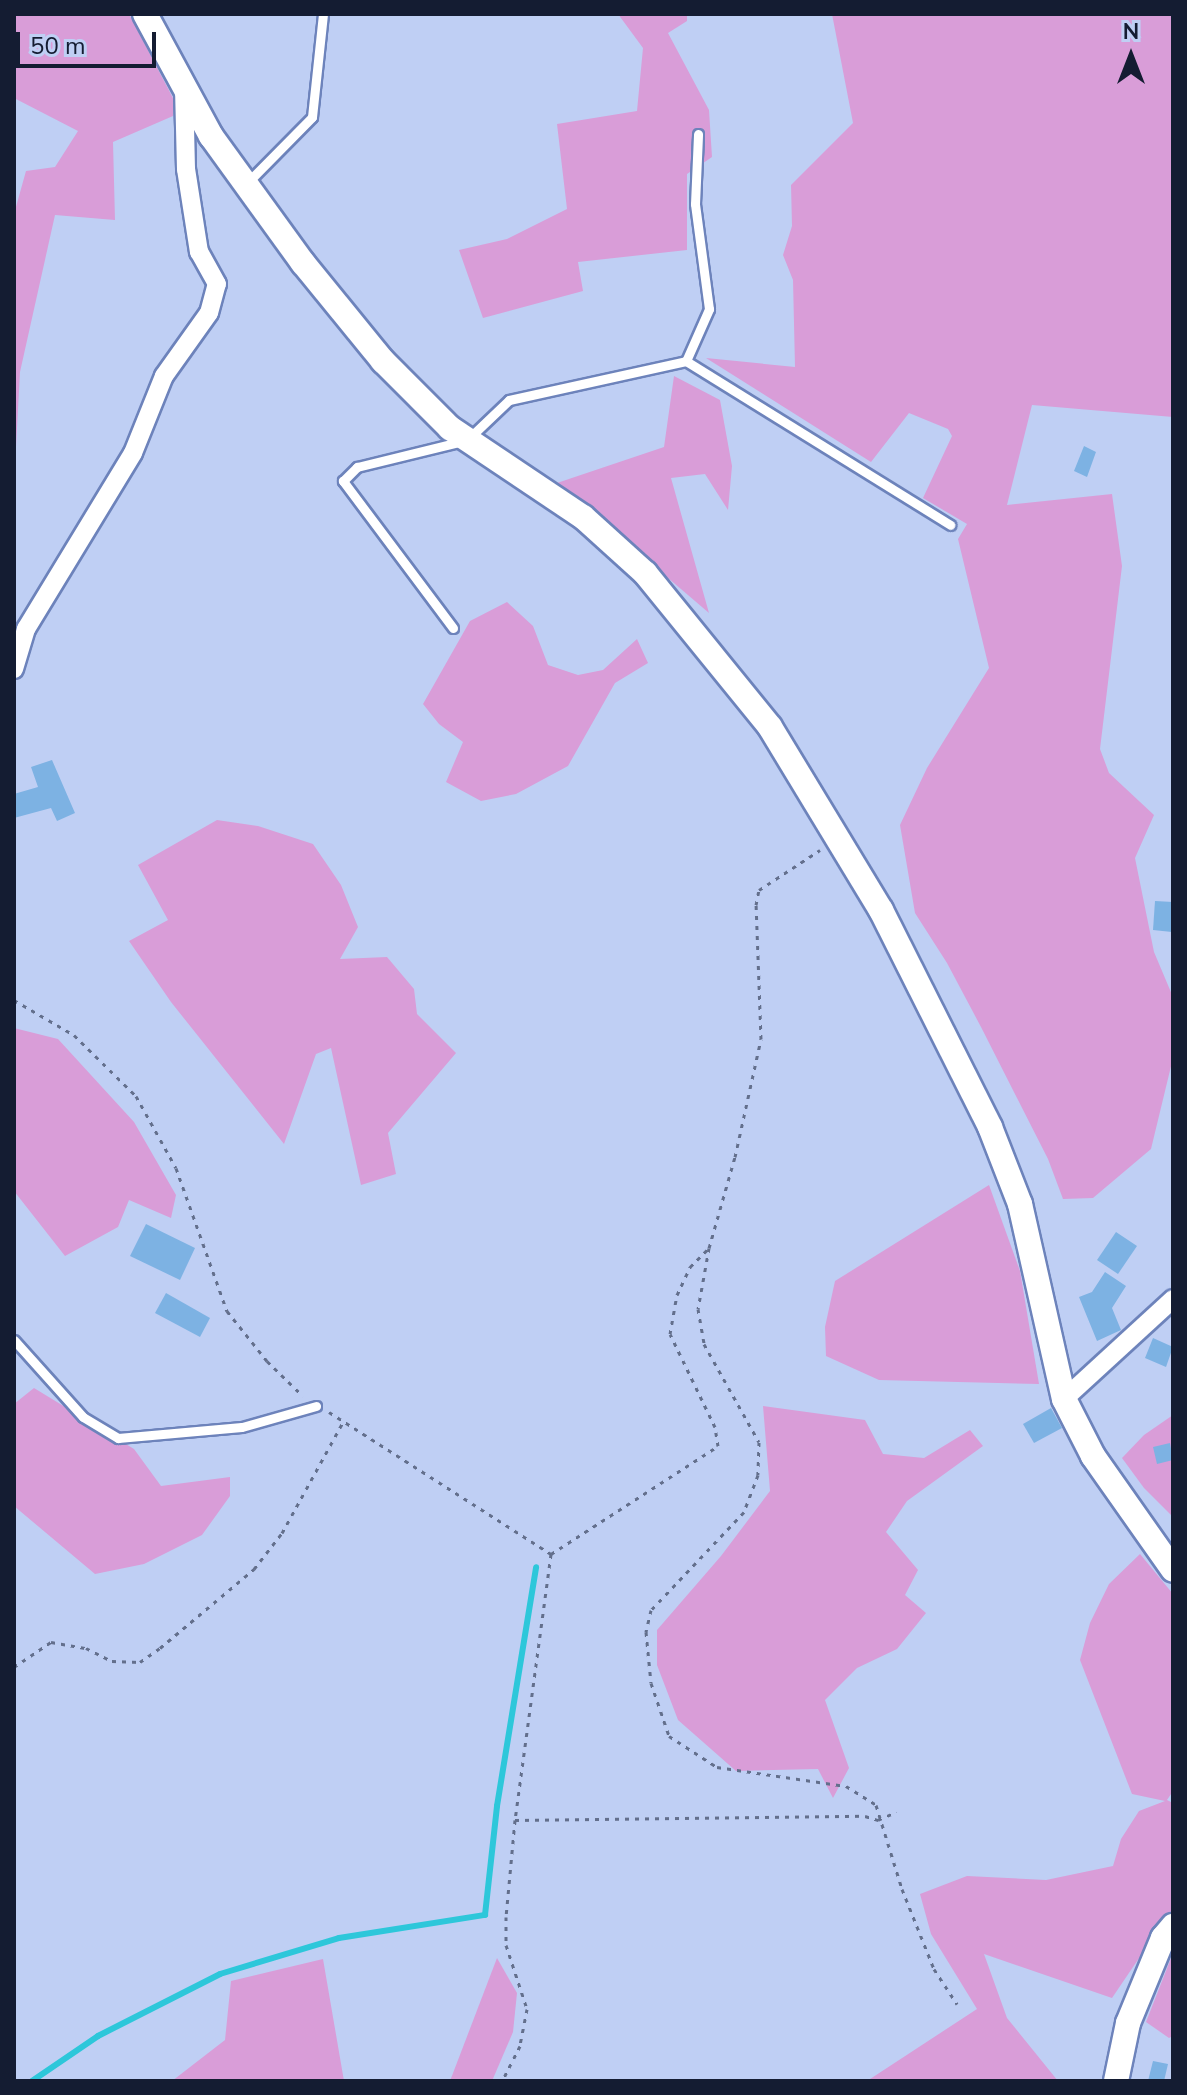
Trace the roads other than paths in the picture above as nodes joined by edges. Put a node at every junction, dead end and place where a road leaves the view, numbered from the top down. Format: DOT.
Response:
graph roads {
  1 [pos="145,14"];
  2 [pos="323,14"];
  3 [pos="183,82"];
  4 [pos="698,134"];
  5 [pos="246,184"];
  6 [pos="686,361"];
  7 [pos="467,440"];
  8 [pos="950,525"];
  9 [pos="20,627"];
  10 [pos="453,628"];
  11 [pos="14,669"];
  12 [pos="1173,1299"];
  13 [pos="14,1340"];
  14 [pos="1064,1399"];
  15 [pos="316,1406"];
  16 [pos="1173,1570"];
  17 [pos="1173,1926"];
  18 [pos="1116,2081"];
  1 -- 3 [label="street"];
  2 -- 5 [label="lane"];
  3 -- 5 [label="street"];
  3 -- 9 [label="street"];
  4 -- 6 [label="lane"];
  5 -- 7 [label="street"];
  6 -- 7 [label="lane"];
  6 -- 8 [label="lane"];
  7 -- 10 [label="lane"];
  7 -- 14 [label="street"];
  9 -- 11 [label="street"];
  12 -- 14 [label="street"];
  13 -- 15 [label="lane"];
  14 -- 16 [label="street"];
  17 -- 18 [label="street"];
}
